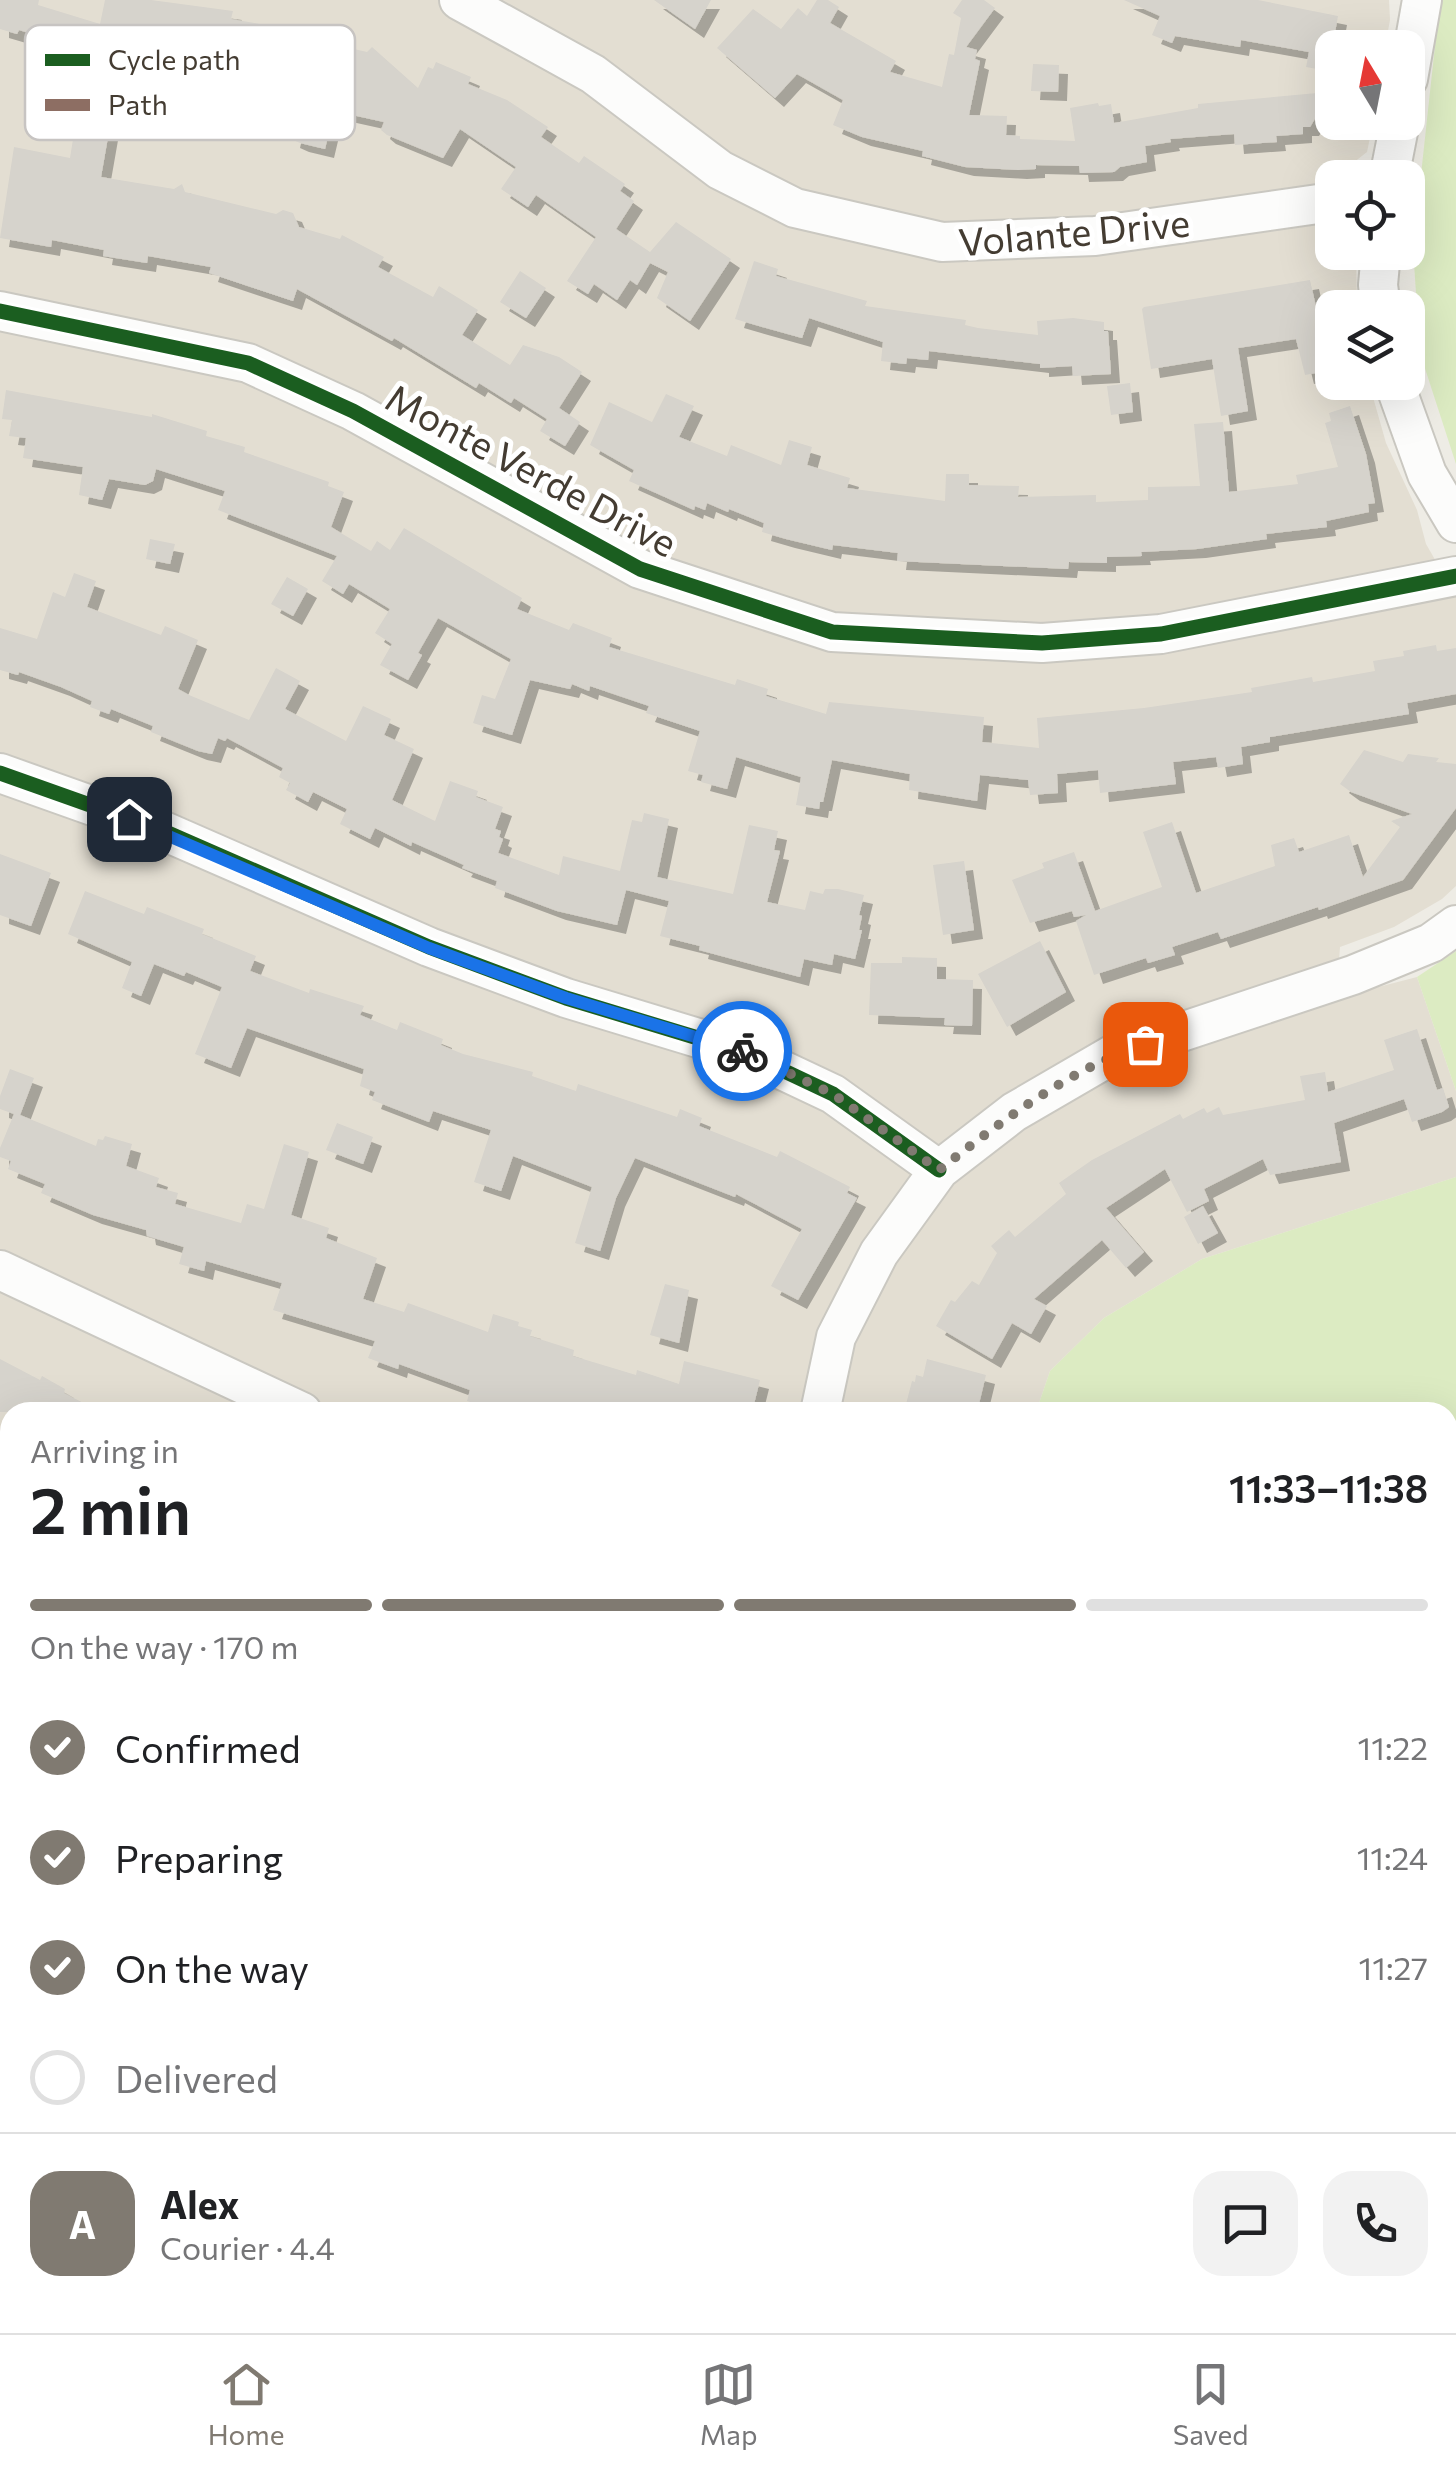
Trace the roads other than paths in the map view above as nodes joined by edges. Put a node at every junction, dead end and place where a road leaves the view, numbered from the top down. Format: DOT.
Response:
graph roads {
  1 [pos="460,0"];
  2 [pos="1422,0"];
  3 [pos="1417,30"];
  4 [pos="1315,204"];
  5 [pos="0,311"];
  6 [pos="1400,400"];
  7 [pos="1456,523"];
  8 [pos="1456,576"];
  9 [pos="0,773"];
  10 [pos="1456,924"];
  11 [pos="939,1170"];
  12 [pos="0,1270"];
  13 [pos="281,1402"];
  14 [pos="822,1402"];
  1 -- 4 [label="street, Volante Drive"];
  2 -- 3 [label="street"];
  5 -- 8 [label="street, Monte Verde Drive"];
  6 -- 7 [label="street"];
  9 -- 11 [label="street"];
  10 -- 11 [label="street"];
  11 -- 14 [label="street"];
  12 -- 13 [label="street"];
}
